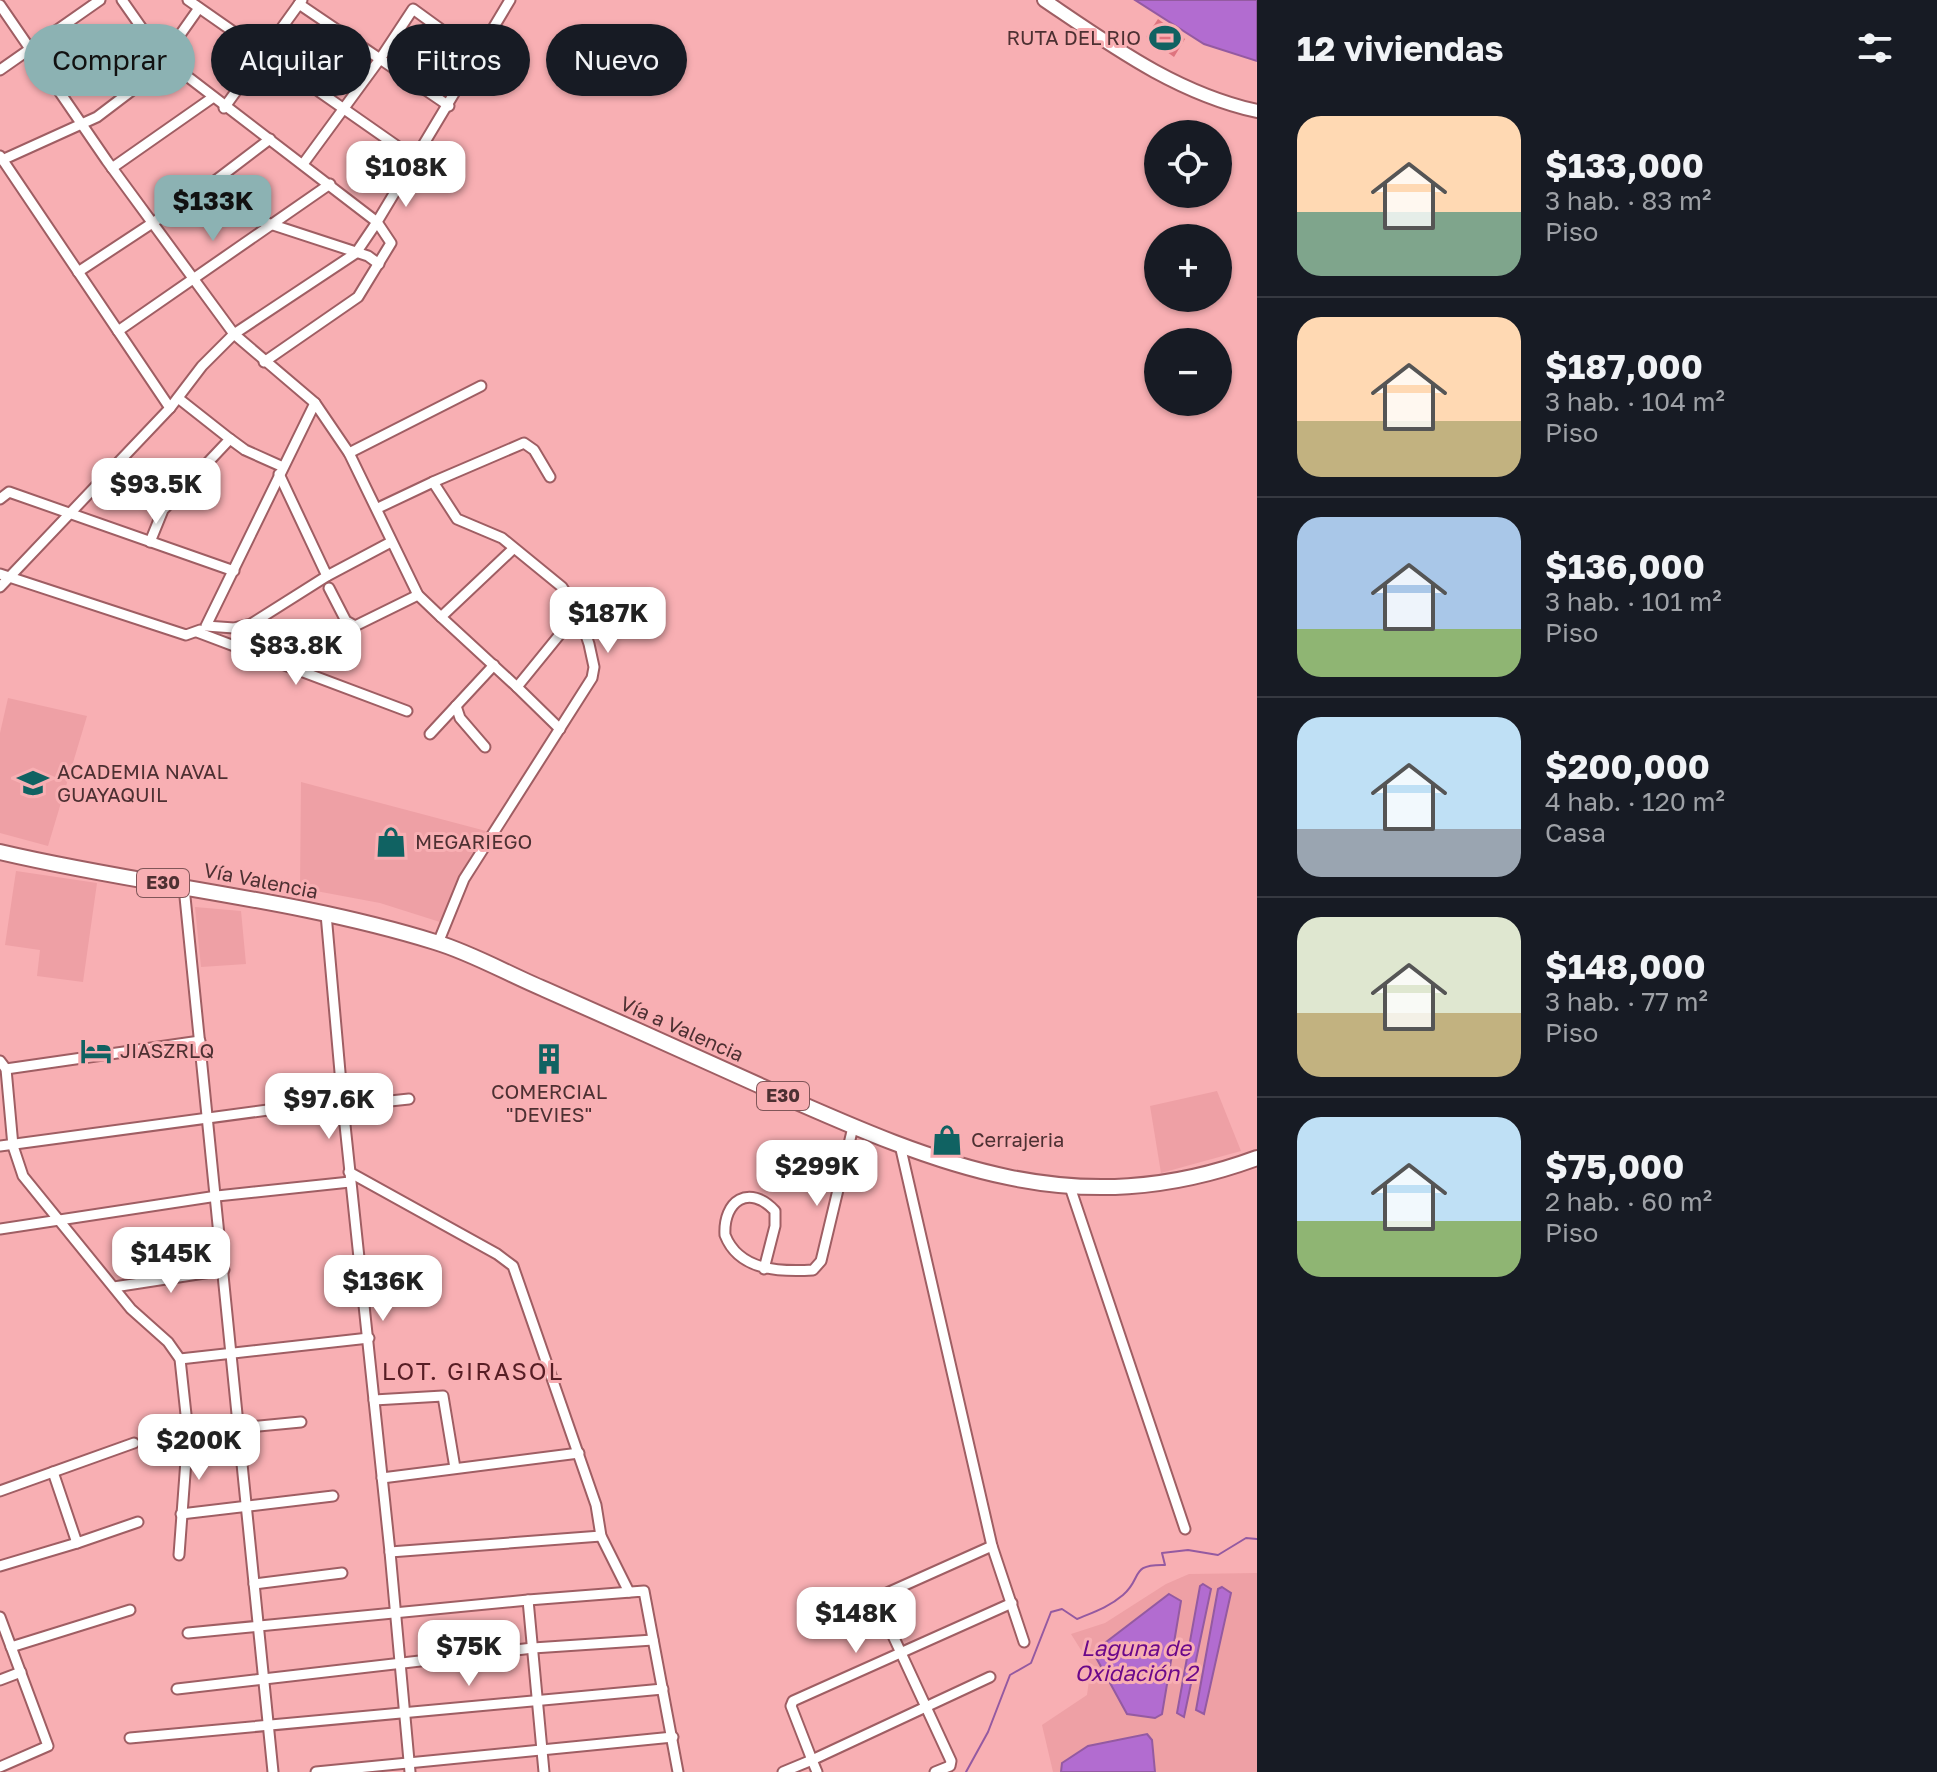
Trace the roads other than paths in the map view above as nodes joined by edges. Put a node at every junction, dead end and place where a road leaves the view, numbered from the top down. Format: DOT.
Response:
graph roads {
  1 [pos="100,0"];
  2 [pos="122,0"];
  3 [pos="188,0"];
  4 [pos="510,0"];
  5 [pos="1044,0"];
  6 [pos="301,2"];
  7 [pos="0,5"];
  8 [pos="199,8"];
  9 [pos="66,24"];
  10 [pos="139,24"];
  11 [pos="187,24"];
  12 [pos="221,24"];
  13 [pos="284,24"];
  14 [pos="403,24"];
  15 [pos="434,24"];
  16 [pos="497,24"];
  17 [pos="24,39"];
  18 [pos="387,48"];
  19 [pos="24,54"];
  20 [pos="380,59"];
  21 [pos="0,70"];
  22 [pos="195,84"];
  23 [pos="63,96"];
  24 [pos="125,96"];
  25 [pos="232,96"];
  26 [pos="321,96"];
  27 [pos="455,96"];
  28 [pos="212,98"];
  29 [pos="449,106"];
  30 [pos="224,108"];
  31 [pos="342,111"];
  32 [pos="1257,111"];
  33 [pos="81,123"];
  34 [pos="270,139"];
  35 [pos="1,158"];
  36 [pos="417,160"];
  37 [pos="303,164"];
  38 [pos="112,168"];
  39 [pos="330,184"];
  40 [pos="191,198"];
  41 [pos="154,222"];
  42 [pos="377,222"];
  43 [pos="269,226"];
  44 [pos="356,253"];
  45 [pos="379,264"];
  46 [pos="78,272"];
  47 [pos="193,276"];
  48 [pos="118,331"];
  49 [pos="234,334"];
  50 [pos="264,362"];
  51 [pos="481,386"];
  52 [pos="178,398"];
  53 [pos="315,403"];
  54 [pos="170,408"];
  55 [pos="230,439"];
  56 [pos="349,453"];
  57 [pos="281,470"];
  58 [pos="550,477"];
  59 [pos="433,482"];
  60 [pos="0,499"];
  61 [pos="378,508"];
  62 [pos="68,514"];
  63 [pos="150,542"];
  64 [pos="391,542"];
  65 [pos="513,549"];
  66 [pos="234,571"];
  67 [pos="0,574"];
  68 [pos="327,576"];
  69 [pos="11,577"];
  70 [pos="0,587"];
  71 [pos="329,588"];
  72 [pos="418,595"];
  73 [pos="578,612"];
  74 [pos="441,617"];
  75 [pos="251,624"];
  76 [pos="202,629"];
  77 [pos="220,641"];
  78 [pos="494,665"];
  79 [pos="517,687"];
  80 [pos="456,706"];
  81 [pos="407,711"];
  82 [pos="560,729"];
  83 [pos="430,734"];
  84 [pos="485,747"];
  85 [pos="0,852"];
  86 [pos="184,887"];
  87 [pos="326,914"];
  88 [pos="438,943"];
  89 [pos="200,1041"];
  90 [pos="3,1065"];
  91 [pos="409,1099"];
  92 [pos="342,1103"];
  93 [pos="208,1119"];
  94 [pos="853,1127"];
  95 [pos="900,1145"];
  96 [pos="0,1146"];
  97 [pos="13,1146"];
  98 [pos="1257,1158"];
  99 [pos="349,1177"];
  100 [pos="1070,1187"];
  101 [pos="217,1196"];
  102 [pos="61,1220"];
  103 [pos="0,1229"];
  104 [pos="764,1269"];
  105 [pos="224,1270"];
  106 [pos="114,1287"];
  107 [pos="369,1338"];
  108 [pos="232,1351"];
  109 [pos="180,1359"];
  110 [pos="374,1400"];
  111 [pos="301,1422"];
  112 [pos="239,1426"];
  113 [pos="188,1433"];
  114 [pos="134,1443"];
  115 [pos="579,1453"];
  116 [pos="455,1468"];
  117 [pos="53,1472"];
  118 [pos="382,1478"];
  119 [pos="0,1491"];
  120 [pos="333,1496"];
  121 [pos="247,1506"];
  122 [pos="181,1514"];
  123 [pos="138,1522"];
  124 [pos="1185,1529"];
  125 [pos="601,1536"];
  126 [pos="77,1543"];
  127 [pos="992,1546"];
  128 [pos="390,1552"];
  129 [pos="179,1555"];
  130 [pos="0,1566"];
  131 [pos="342,1573"];
  132 [pos="254,1584"];
  133 [pos="629,1592"];
  134 [pos="876,1599"];
  135 [pos="528,1600"];
  136 [pos="1012,1603"];
  137 [pos="130,1610"];
  138 [pos="396,1614"];
  139 [pos="0,1617"];
  140 [pos="820,1623"];
  141 [pos="258,1627"];
  142 [pos="188,1633"];
  143 [pos="653,1640"];
  144 [pos="1024,1642"];
  145 [pos="11,1647"];
  146 [pos="533,1648"];
  147 [pos="902,1653"];
  148 [pos="400,1663"];
  149 [pos="21,1672"];
  150 [pos="990,1677"];
  151 [pos="0,1680"];
  152 [pos="263,1680"];
  153 [pos="177,1689"];
  154 [pos="663,1689"];
  155 [pos="538,1698"];
  156 [pos="928,1708"];
  157 [pos="404,1711"];
  158 [pos="267,1724"];
  159 [pos="673,1737"];
  160 [pos="130,1738"];
  161 [pos="542,1748"];
  162 [pos="812,1760"];
  163 [pos="0,1767"];
  164 [pos="409,1767"];
  165 [pos="273,1772"];
  166 [pos="316,1772"];
  167 [pos="544,1772"];
  168 [pos="678,1772"];
  169 [pos="783,1772"];
  170 [pos="817,1772"];
  171 [pos="935,1772"];
  1 -- 9 [label="street"];
  2 -- 10 [label="street"];
  3 -- 8 [label="street"];
  4 -- 16 [label="street"];
  5 -- 32 [label="main road"];
  6 -- 13 [label="street"];
  6 -- 20 [label="street"];
  7 -- 17 [label="street"];
  8 -- 11 [label="street"];
  8 -- 12 [label="street"];
  14 -- 15 [label="street"];
  18 -- 20 [label="street"];
  19 -- 21 [label="street"];
  20 -- 29 [label="street"];
  20 -- 31 [label="street"];
  22 -- 28 [label="street"];
  23 -- 33 [label="street"];
  24 -- 33 [label="street"];
  25 -- 30 [label="street"];
  26 -- 31 [label="street"];
  27 -- 29 [label="street"];
  28 -- 30 [label="street"];
  28 -- 38 [label="street"];
  29 -- 36 [label="street"];
  30 -- 34 [label="street"];
  31 -- 36 [label="street"];
  31 -- 37 [label="street"];
  33 -- 35 [label="street"];
  33 -- 38 [label="street"];
  34 -- 37 [label="street"];
  34 -- 40 [label="street"];
  35 -- 46 [label="street"];
  36 -- 42 [label="street"];
  37 -- 39 [label="street"];
  38 -- 41 [label="street"];
  39 -- 42 [label="street"];
  39 -- 43 [label="street"];
  40 -- 41 [label="street"];
  40 -- 43 [label="street"];
  41 -- 46 [label="street"];
  41 -- 47 [label="street"];
  42 -- 44 [label="street"];
  42 -- 45 [label="street"];
  43 -- 44 [label="street"];
  43 -- 47 [label="street"];
  44 -- 45 [label="street"];
  44 -- 49 [label="street"];
  45 -- 50 [label="street"];
  46 -- 48 [label="street"];
  47 -- 48 [label="street"];
  47 -- 49 [label="street"];
  48 -- 54 [label="street"];
  49 -- 50 [label="street"];
  49 -- 52 [label="street"];
  50 -- 53 [label="street"];
  51 -- 56 [label="street"];
  52 -- 54 [label="street"];
  52 -- 55 [label="street"];
  53 -- 56 [label="street"];
  53 -- 57 [label="street"];
  54 -- 62 [label="street"];
  55 -- 57 [label="street"];
  55 -- 63 [label="street"];
  56 -- 61 [label="street"];
  57 -- 66 [label="street"];
  57 -- 68 [label="street"];
  58 -- 59 [label="street"];
  59 -- 61 [label="street"];
  59 -- 65 [label="street"];
  60 -- 62 [label="street"];
  61 -- 64 [label="street"];
  62 -- 63 [label="street"];
  62 -- 69 [label="street"];
  63 -- 66 [label="street"];
  64 -- 68 [label="street"];
  64 -- 72 [label="street"];
  65 -- 73 [label="street"];
  65 -- 74 [label="street"];
  66 -- 76 [label="street"];
  67 -- 69 [label="street"];
  68 -- 75 [label="street"];
  69 -- 70 [label="street"];
  69 -- 76 [label="street"];
  71 -- 72 [label="street"];
  72 -- 74 [label="street"];
  73 -- 79 [label="street"];
  73 -- 82 [label="street"];
  74 -- 78 [label="street"];
  75 -- 76 [label="street"];
  75 -- 77 [label="street"];
  76 -- 77 [label="street"];
  77 -- 81 [label="street"];
  78 -- 79 [label="street"];
  78 -- 80 [label="street"];
  79 -- 82 [label="street"];
  80 -- 83 [label="street"];
  80 -- 84 [label="street"];
  82 -- 88 [label="street"];
  85 -- 86 [label="highway, Vía Valencia / E30"];
  86 -- 87 [label="highway, Vía Valencia / E30"];
  86 -- 89 [label="street"];
  87 -- 88 [label="highway, Vía a Valencia / E30"];
  87 -- 92 [label="street"];
  88 -- 94 [label="highway, Vía a Valencia / E30"];
  89 -- 90 [label="street"];
  89 -- 93 [label="street"];
  90 -- 97 [label="street"];
  91 -- 92 [label="street"];
  92 -- 93 [label="street"];
  92 -- 99 [label="street"];
  93 -- 97 [label="street"];
  93 -- 101 [label="street"];
  94 -- 95 [label="highway, Vía a Valencia / E30"];
  94 -- 104 [label="street"];
  95 -- 100 [label="highway, Vía a Valencia / E30"];
  95 -- 127 [label="street"];
  96 -- 97 [label="street"];
  97 -- 102 [label="street"];
  98 -- 100 [label="highway, Vía a Valencia / E30"];
  99 -- 101 [label="street"];
  99 -- 107 [label="street"];
  99 -- 115 [label="street"];
  100 -- 124 [label="street"];
  101 -- 102 [label="street"];
  101 -- 105 [label="street"];
  102 -- 103 [label="street"];
  102 -- 106 [label="street"];
  104 -- 104 [label="street"];
  105 -- 106 [label="street"];
  105 -- 108 [label="street"];
  106 -- 109 [label="street"];
  107 -- 108 [label="street"];
  107 -- 110 [label="street"];
  108 -- 109 [label="street"];
  108 -- 112 [label="street"];
  109 -- 113 [label="street"];
  110 -- 116 [label="street"];
  110 -- 118 [label="street"];
  111 -- 112 [label="street"];
  112 -- 113 [label="street"];
  112 -- 121 [label="street"];
  113 -- 122 [label="street"];
  114 -- 117 [label="street"];
  115 -- 116 [label="street"];
  115 -- 125 [label="street"];
  116 -- 118 [label="street"];
  117 -- 119 [label="street"];
  117 -- 126 [label="street"];
  118 -- 128 [label="street"];
  120 -- 121 [label="street"];
  121 -- 122 [label="street"];
  121 -- 132 [label="street"];
  122 -- 129 [label="street"];
  123 -- 126 [label="street"];
  125 -- 128 [label="street"];
  125 -- 133 [label="street"];
  126 -- 130 [label="street"];
  127 -- 134 [label="street"];
  127 -- 136 [label="street"];
  128 -- 138 [label="street"];
  131 -- 132 [label="street"];
  132 -- 141 [label="street"];
  133 -- 135 [label="street"];
  133 -- 143 [label="street"];
  134 -- 140 [label="street"];
  134 -- 147 [label="street"];
  135 -- 138 [label="street"];
  135 -- 146 [label="street"];
  136 -- 144 [label="street"];
  136 -- 147 [label="street"];
  137 -- 145 [label="street"];
  138 -- 141 [label="street"];
  138 -- 148 [label="street"];
  139 -- 145 [label="street"];
  141 -- 142 [label="street"];
  141 -- 152 [label="street"];
  143 -- 146 [label="street"];
  143 -- 154 [label="street"];
  145 -- 149 [label="street"];
  146 -- 148 [label="street"];
  146 -- 155 [label="street"];
  147 -- 156 [label="street"];
  147 -- 162 [label="street"];
  148 -- 152 [label="street"];
  148 -- 157 [label="street"];
  149 -- 151 [label="street"];
  149 -- 163 [label="street"];
  150 -- 156 [label="street"];
  152 -- 153 [label="street"];
  152 -- 158 [label="street"];
  154 -- 155 [label="street"];
  154 -- 159 [label="street"];
  155 -- 157 [label="street"];
  155 -- 161 [label="street"];
  156 -- 162 [label="street"];
  156 -- 171 [label="street"];
  157 -- 158 [label="street"];
  157 -- 164 [label="street"];
  158 -- 160 [label="street"];
  158 -- 165 [label="street"];
  159 -- 161 [label="street"];
  159 -- 168 [label="street"];
  161 -- 164 [label="street"];
  161 -- 167 [label="street"];
  162 -- 169 [label="street"];
  162 -- 170 [label="street"];
  164 -- 166 [label="street"];
}
